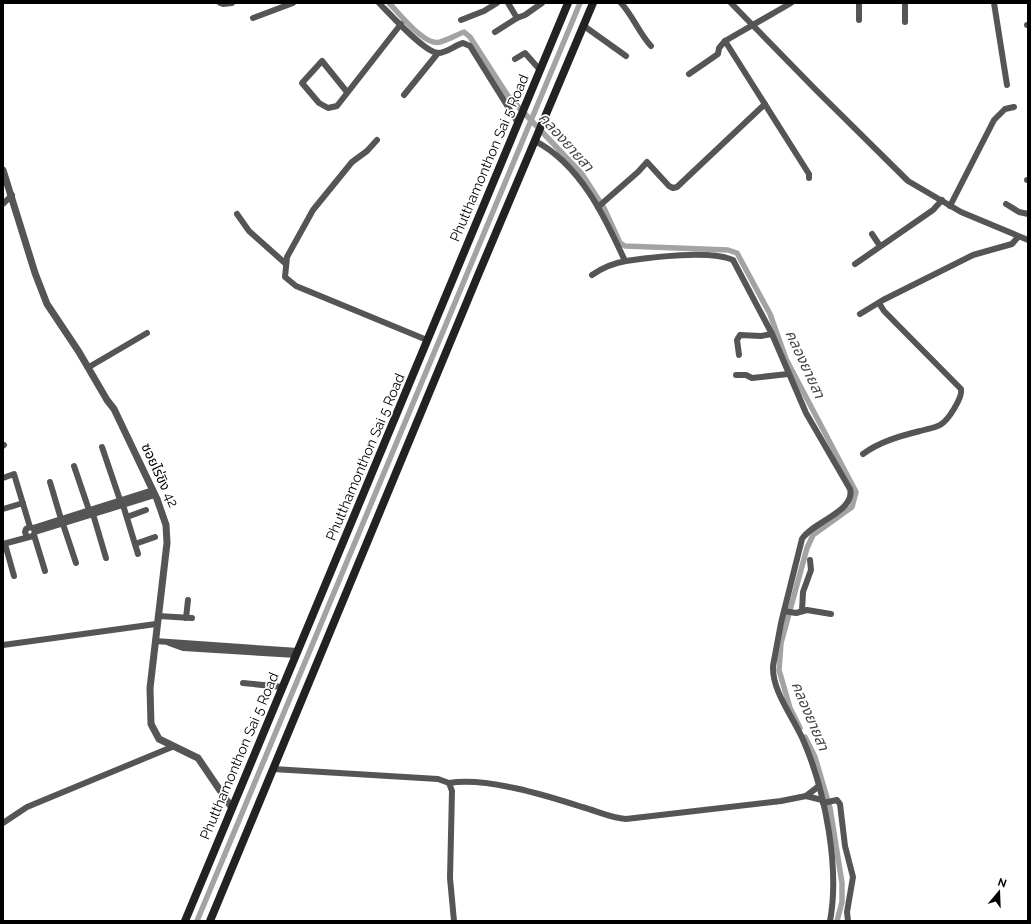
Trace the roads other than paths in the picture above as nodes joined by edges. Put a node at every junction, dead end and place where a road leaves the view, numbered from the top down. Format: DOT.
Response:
graph roads {
  1 [pos="220,3"];
  2 [pos="232,3"];
  3 [pos="293,3"];
  4 [pos="379,3"];
  5 [pos="497,3"];
  6 [pos="508,3"];
  7 [pos="542,3"];
  8 [pos="568,3"];
  9 [pos="594,3"];
  10 [pos="620,3"];
  11 [pos="732,3"];
  12 [pos="791,3"];
  13 [pos="858,3"];
  14 [pos="905,3"];
  15 [pos="994,3"];
  16 [pos="253,18"];
  17 [pos="517,18"];
  18 [pos="460,20"];
  19 [pos="859,20"];
  20 [pos="905,22"];
  21 [pos="400,24"];
  22 [pos="752,24"];
  23 [pos="584,26"];
  24 [pos="495,32"];
  25 [pos="726,41"];
  26 [pos="651,46"];
  27 [pos="438,53"];
  28 [pos="626,56"];
  29 [pos="516,59"];
  30 [pos="540,70"];
  31 [pos="688,74"];
  32 [pos="1007,85"];
  33 [pos="347,92"];
  34 [pos="404,95"];
  35 [pos="765,104"];
  36 [pos="1014,107"];
  37 [pos="518,121"];
  38 [pos="377,140"];
  39 [pos="535,140"];
  40 [pos="3,170"];
  41 [pos="809,178"];
  42 [pos="12,195"];
  43 [pos="942,200"];
  44 [pos="3,204"];
  45 [pos="1006,204"];
  46 [pos="950,206"];
  47 [pos="599,207"];
  48 [pos="237,214"];
  49 [pos="1028,214"];
  50 [pos="872,234"];
  51 [pos="1028,236"];
  52 [pos="1019,237"];
  53 [pos="1028,240"];
  54 [pos="880,246"];
  55 [pos="625,261"];
  56 [pos="286,264"];
  57 [pos="855,264"];
  58 [pos="592,274"];
  59 [pos="879,303"];
  60 [pos="860,314"];
  61 [pos="147,333"];
  62 [pos="772,334"];
  63 [pos="427,340"];
  64 [pos="739,355"];
  65 [pos="88,367"];
  66 [pos="788,374"];
  67 [pos="736,375"];
  68 [pos="102,447"];
  69 [pos="863,454"];
  70 [pos="74,466"];
  71 [pos="3,478"];
  72 [pos="50,482"];
  73 [pos="154,492"];
  74 [pos="23,503"];
  75 [pos="122,503"];
  76 [pos="3,509"];
  77 [pos="146,510"];
  78 [pos="91,512"];
  79 [pos="127,517"];
  80 [pos="62,521"];
  81 [pos="32,532"];
  82 [pos="155,537"];
  83 [pos="4,544"];
  84 [pos="135,544"];
  85 [pos="138,554"];
  86 [pos="106,558"];
  87 [pos="810,560"];
  88 [pos="76,563"];
  89 [pos="45,571"];
  90 [pos="14,576"];
  91 [pos="188,600"];
  92 [pos="786,611"];
  93 [pos="799,612"];
  94 [pos="831,614"];
  95 [pos="157,620"];
  96 [pos="155,641"];
  97 [pos="3,645"];
  98 [pos="297,653"];
  99 [pos="243,683"];
  100 [pos="282,687"];
  101 [pos="172,746"];
  102 [pos="274,770"];
  103 [pos="449,783"];
  104 [pos="819,786"];
  105 [pos="806,796"];
  106 [pos="824,801"];
  107 [pos="232,808"];
  108 [pos="3,823"];
  109 [pos="185,921"];
  110 [pos="210,921"];
  111 [pos="454,921"];
  112 [pos="830,921"];
  113 [pos="848,921"];
  1 -- 2 [label="street"];
  3 -- 16 [label="street"];
  4 -- 21 [label="street"];
  5 -- 18 [label="street"];
  6 -- 17 [label="street"];
  7 -- 17 [label="street"];
  8 -- 30 [label="main road, Phutthamonthon Sai 5 Road"];
  9 -- 23 [label="main road"];
  10 -- 26 [label="street"];
  11 -- 22 [label="street"];
  12 -- 22 [label="street"];
  13 -- 19 [label="street"];
  14 -- 20 [label="street"];
  15 -- 32 [label="street"];
  17 -- 24 [label="street"];
  21 -- 27 [label="street"];
  21 -- 33 [label="street"];
  22 -- 25 [label="street"];
  22 -- 43 [label="street"];
  23 -- 28 [label="street"];
  23 -- 39 [label="main road"];
  25 -- 31 [label="street"];
  25 -- 35 [label="street"];
  27 -- 34 [label="street"];
  27 -- 37 [label="street"];
  29 -- 30 [label="street"];
  30 -- 37 [label="main road, Phutthamonthon Sai 5 Road"];
  33 -- 33 [label="street"];
  35 -- 41 [label="street"];
  35 -- 47 [label="street"];
  36 -- 46 [label="street"];
  37 -- 63 [label="main road, Phutthamonthon Sai 5 Road"];
  38 -- 56 [label="street"];
  39 -- 47 [label="street"];
  39 -- 102 [label="main road"];
  40 -- 42 [label="street, ซอยไร่ขิง 42"];
  42 -- 44 [label="street"];
  42 -- 65 [label="street, ซอยไร่ขิง 42"];
  43 -- 46 [label="street"];
  43 -- 54 [label="street"];
  45 -- 49 [label="street"];
  46 -- 52 [label="street"];
  47 -- 55 [label="street"];
  48 -- 56 [label="street"];
  50 -- 54 [label="street"];
  51 -- 52 [label="street"];
  52 -- 53 [label="street"];
  52 -- 59 [label="street"];
  54 -- 57 [label="street"];
  55 -- 58 [label="street"];
  55 -- 62 [label="street"];
  56 -- 63 [label="street"];
  59 -- 60 [label="street"];
  59 -- 69 [label="street"];
  61 -- 65 [label="street"];
  62 -- 64 [label="street"];
  62 -- 66 [label="street"];
  63 -- 98 [label="main road, Phutthamonthon Sai 5 Road"];
  65 -- 73 [label="street, ซอยไร่ขิง 42"];
  66 -- 67 [label="street"];
  66 -- 92 [label="street"];
  68 -- 75 [label="street"];
  70 -- 78 [label="street"];
  71 -- 74 [label="street"];
  72 -- 80 [label="street"];
  73 -- 75 [label="street"];
  73 -- 95 [label="street, ซอยไร่ขิง 42"];
  74 -- 76 [label="street"];
  74 -- 81 [label="street"];
  75 -- 78 [label="street"];
  75 -- 79 [label="street"];
  77 -- 79 [label="street"];
  78 -- 80 [label="street"];
  78 -- 86 [label="street"];
  79 -- 84 [label="street"];
  80 -- 81 [label="street"];
  80 -- 88 [label="street"];
  81 -- 83 [label="street"];
  81 -- 89 [label="street"];
  82 -- 84 [label="street"];
  83 -- 90 [label="street"];
  84 -- 85 [label="street"];
  87 -- 93 [label="street"];
  91 -- 95 [label="street"];
  92 -- 93 [label="street"];
  92 -- 104 [label="street"];
  93 -- 94 [label="street"];
  95 -- 96 [label="street, ซอยไร่ขิง 42"];
  95 -- 97 [label="street"];
  96 -- 98 [label="street"];
  96 -- 101 [label="street, ซอยไร่ขิง 42"];
  98 -- 100 [label="main road, Phutthamonthon Sai 5 Road"];
  99 -- 100 [label="street"];
  100 -- 107 [label="main road, Phutthamonthon Sai 5 Road"];
  101 -- 107 [label="street, ซอยไร่ขิง 42"];
  101 -- 108 [label="street"];
  102 -- 103 [label="street"];
  102 -- 110 [label="main road"];
  103 -- 105 [label="street"];
  103 -- 111 [label="street"];
  104 -- 105 [label="street"];
  104 -- 106 [label="street"];
  105 -- 106 [label="street"];
  106 -- 112 [label="street"];
  106 -- 113 [label="street"];
  107 -- 109 [label="main road, Phutthamonthon Sai 5 Road"];
}
